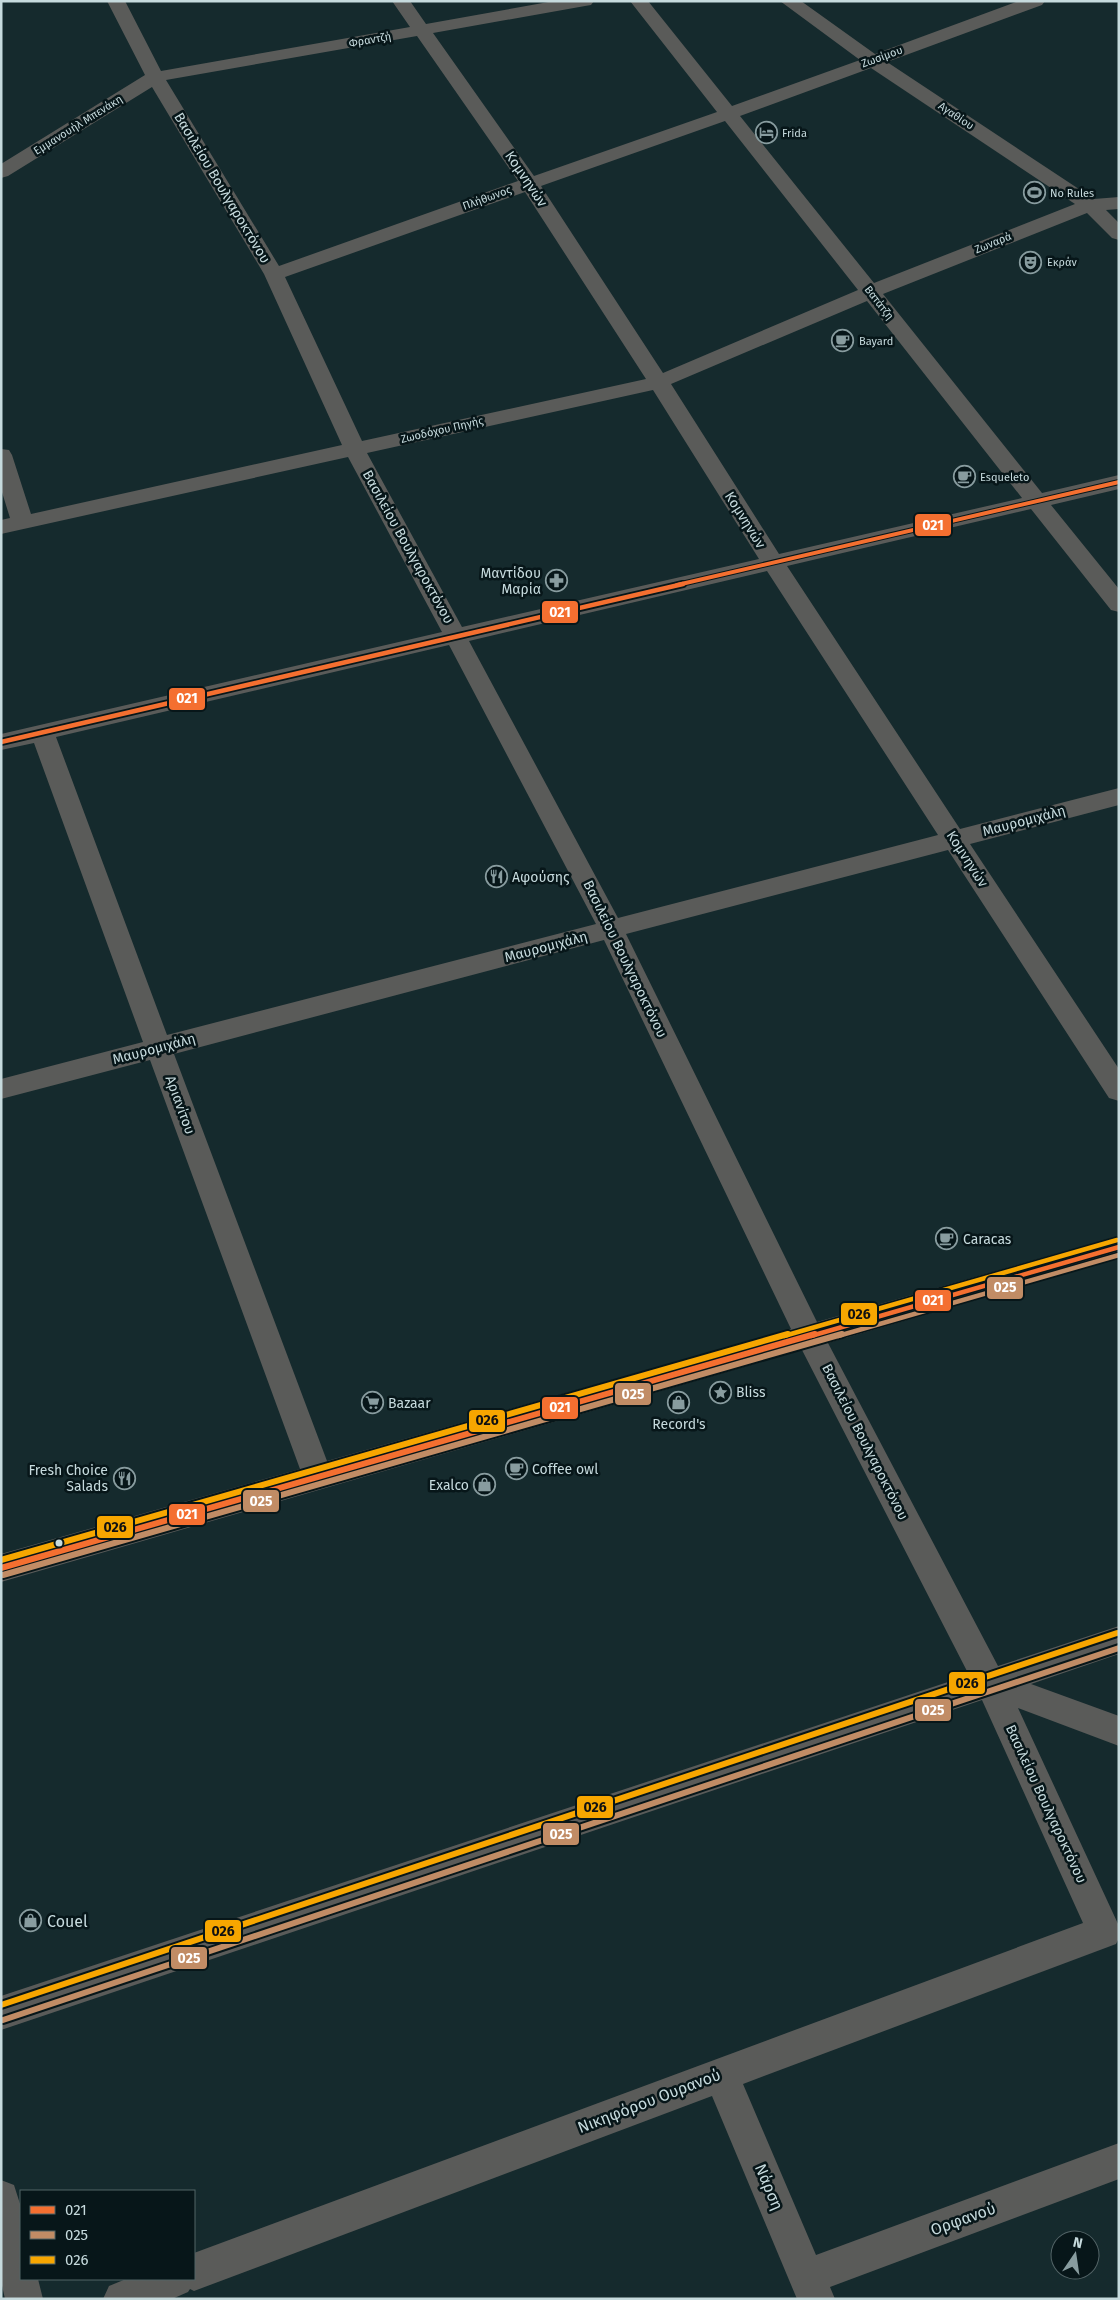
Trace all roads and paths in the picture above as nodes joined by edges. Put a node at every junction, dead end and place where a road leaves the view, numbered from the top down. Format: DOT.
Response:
graph roads {
  1 [pos="116,1"];
  2 [pos="401,1"];
  3 [pos="585,1"];
  4 [pos="639,1"];
  5 [pos="790,1"];
  6 [pos="1036,1"];
  7 [pos="420,31"];
  8 [pos="872,60"];
  9 [pos="155,77"];
  10 [pos="728,114"];
  11 [pos="1,172"];
  12 [pos="529,183"];
  13 [pos="1119,203"];
  14 [pos="1090,205"];
  15 [pos="1119,234"];
  16 [pos="274,274"];
  17 [pos="870,292"];
  18 [pos="659,382"];
  19 [pos="354,450"];
  20 [pos="1,455"];
  21 [pos="1119,482"];
  22 [pos="1036,501"];
  23 [pos="22,523"];
  24 [pos="1,527"];
  25 [pos="773,563"];
  26 [pos="1119,605"];
  27 [pos="456,635"];
  28 [pos="42,733"];
  29 [pos="1,742"];
  30 [pos="1119,796"];
  31 [pos="954,839"];
  32 [pos="611,930"];
  33 [pos="159,1048"];
  34 [pos="1,1089"];
  35 [pos="1119,1091"];
  36 [pos="1119,1247"];
  37 [pos="810,1336"];
  38 [pos="318,1477"];
  39 [pos="1,1568"];
  40 [pos="1119,1640"];
  41 [pos="990,1683"];
  42 [pos="1119,1731"];
  43 [pos="1104,1932"];
  44 [pos="1,2014"];
  45 [pos="721,2074"];
  46 [pos="1119,2161"];
  47 [pos="1,2198"];
  48 [pos="195,2272"];
  49 [pos="172,2280"];
  50 [pos="812,2288"];
  51 [pos="24,2299"];
  52 [pos="122,2299"];
  1 -- 9 [label="street, Βασιλείου Βουλγαροκτόνου"];
  2 -- 7 [label="street, Κομνηνών"];
  3 -- 7 [label="street, Φραντζή"];
  4 -- 10 [label="street, Βατάτζη"];
  5 -- 8 [label="street, Αγαθίου"];
  6 -- 8 [label="street, Ζωσίμου"];
  7 -- 9 [label="street, Φραντζή"];
  7 -- 12 [label="street, Κομνηνών"];
  8 -- 10 [label="street, Ζωσίμου"];
  8 -- 14 [label="street, Αγαθίου"];
  9 -- 11 [label="street, Εμμανουήλ Μπενάκη"];
  9 -- 16 [label="street, Βασιλείου Βουλγαροκτόνου"];
  10 -- 12 [label="street, Πλήθωνος"];
  10 -- 17 [label="street, Βατάτζη"];
  12 -- 16 [label="street, Πλήθωνος"];
  12 -- 18 [label="street, Κομνηνών"];
  13 -- 14 [label="street, Ζωναρά"];
  14 -- 15 [label="street, Αγαθίου"];
  14 -- 17 [label="street, Ζωναρά"];
  16 -- 19 [label="street, Βασιλείου Βουλγαροκτόνου"];
  17 -- 18 [label="street, Ζωοδόχου Πηγής"];
  17 -- 22 [label="street, Βατάτζη"];
  18 -- 19 [label="street, Ζωοδόχου Πηγής"];
  18 -- 25 [label="street, Κομνηνών"];
  19 -- 23 [label="street, Ζωοδόχου Πηγής"];
  19 -- 27 [label="street, Βασιλείου Βουλγαροκτόνου"];
  20 -- 23 [label="street"];
  21 -- 22 [label="street"];
  22 -- 25 [label="street"];
  22 -- 26 [label="street, Βατάτζη"];
  23 -- 24 [label="street, Ζωοδόχου Πηγής"];
  25 -- 27 [label="street"];
  25 -- 31 [label="street, Κομνηνών"];
  27 -- 28 [label="street"];
  27 -- 32 [label="street, Βασιλείου Βουλγαροκτόνου"];
  28 -- 29 [label="street"];
  28 -- 33 [label="street, Αριανίτου"];
  30 -- 31 [label="street, Μαυρομιχάλη"];
  31 -- 32 [label="street, Μαυρομιχάλη"];
  31 -- 35 [label="street, Κομνηνών"];
  32 -- 33 [label="street, Μαυρομιχάλη"];
  32 -- 37 [label="street, Βασιλείου Βουλγαροκτόνου"];
  33 -- 34 [label="street, Μαυρομιχάλη"];
  33 -- 38 [label="street, Αριανίτου"];
  36 -- 37 [label="street"];
  37 -- 38 [label="street"];
  37 -- 41 [label="street, Βασιλείου Βουλγαροκτόνου"];
  38 -- 39 [label="street"];
  40 -- 41 [label="street"];
  41 -- 42 [label="street"];
  41 -- 43 [label="street, Βασιλείου Βουλγαροκτόνου"];
  41 -- 44 [label="street"];
  43 -- 45 [label="street, Νικηφόρου Ουρανού"];
  45 -- 48 [label="street, Νικηφόρου Ουρανού"];
  45 -- 50 [label="street, Νάρση"];
  46 -- 50 [label="street, Ορφανού"];
  47 -- 51 [label="street"];
  49 -- 52 [label="street"];
}
